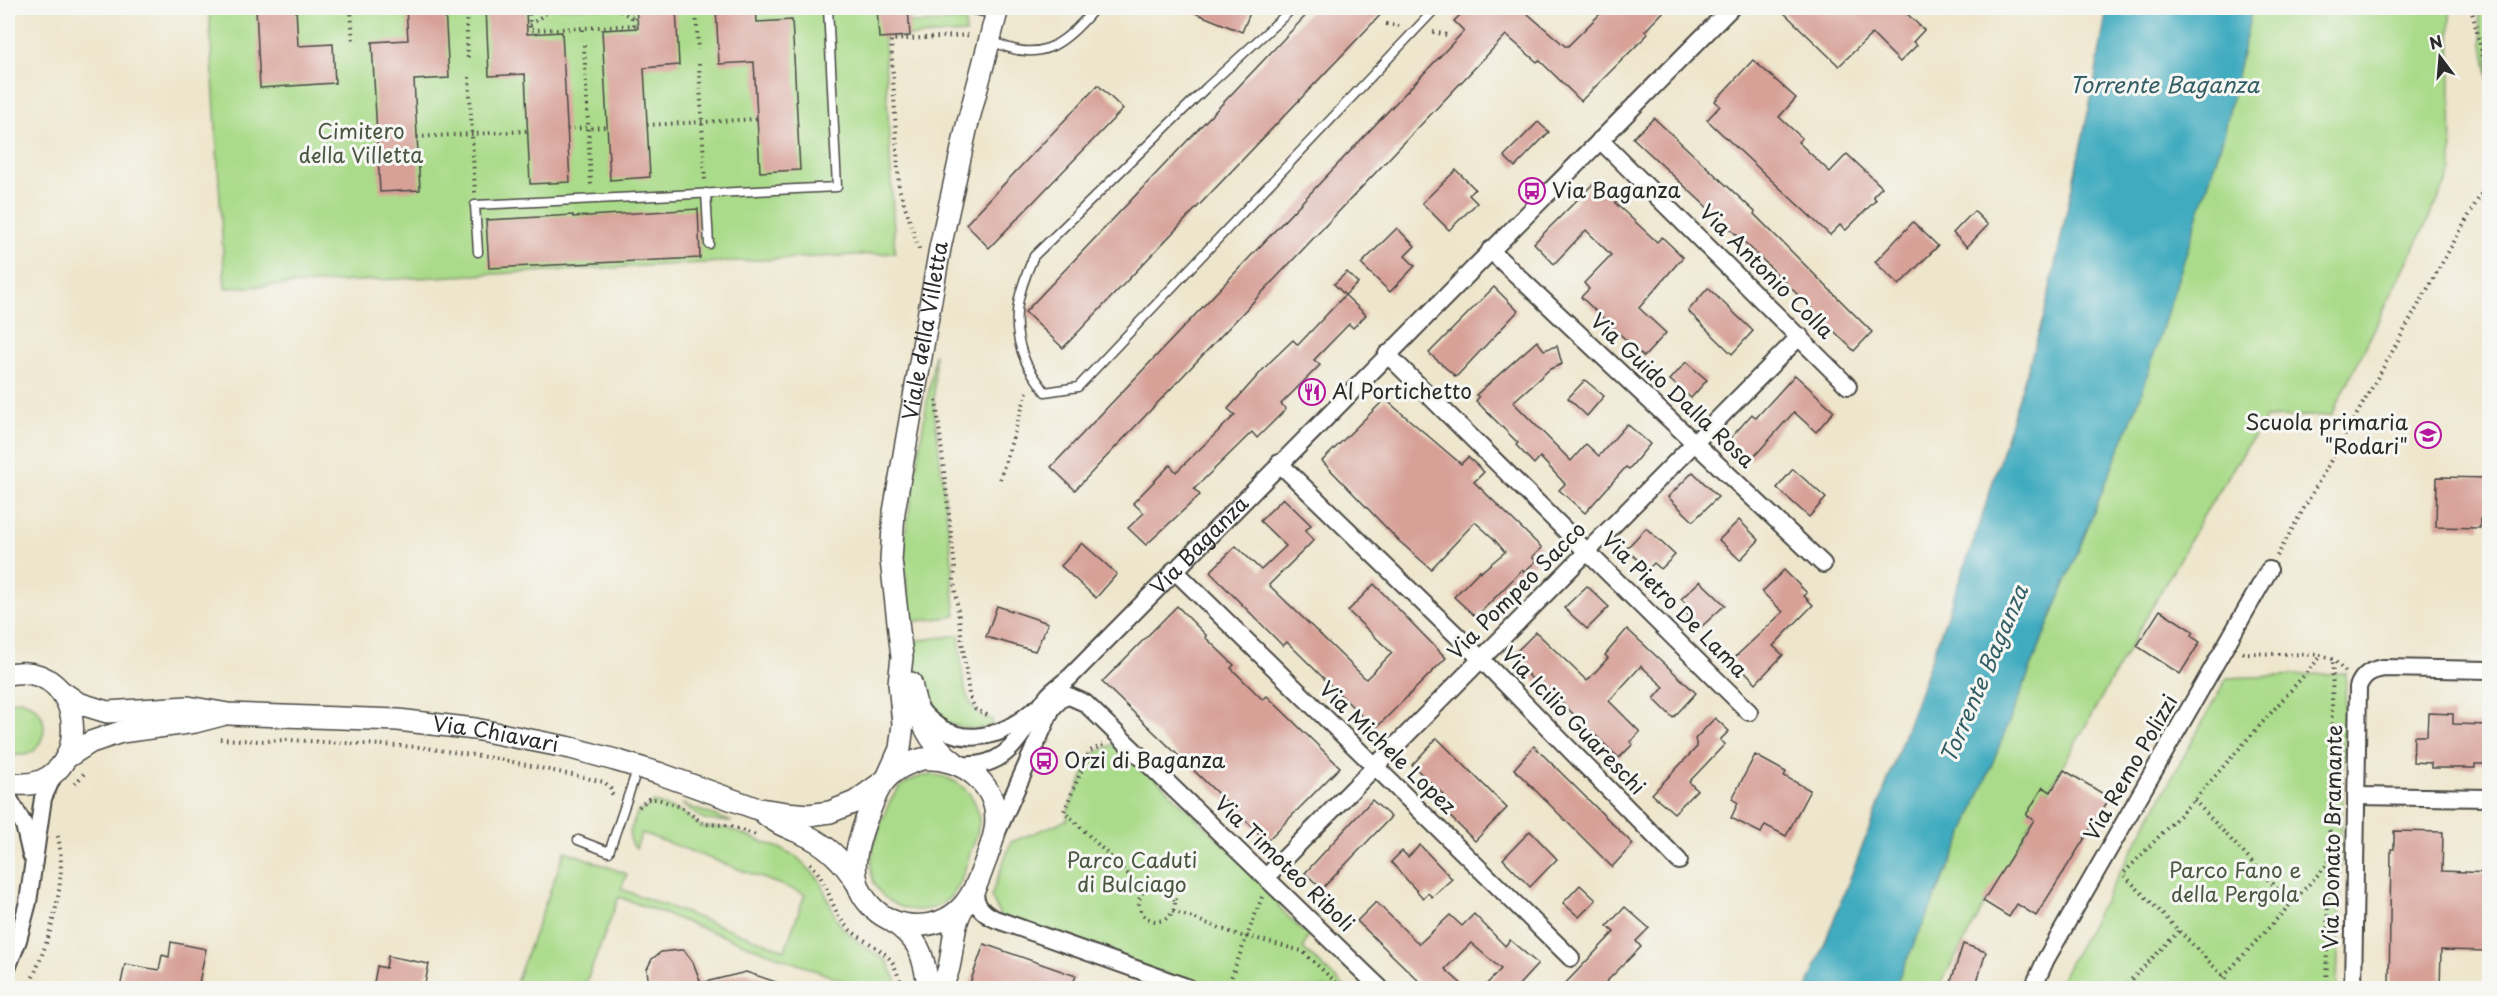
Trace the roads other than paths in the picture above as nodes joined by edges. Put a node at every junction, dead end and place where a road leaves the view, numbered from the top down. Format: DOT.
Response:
graph roads {
  1 [pos="828,8"];
  2 [pos="963,8"];
  3 [pos="1095,8"];
  4 [pos="1293,8"];
  5 [pos="1436,8"];
  6 [pos="1731,8"];
  7 [pos="997,11"];
  8 [pos="981,37"];
  9 [pos="1600,140"];
  10 [pos="706,194"];
  11 [pos="709,244"];
  12 [pos="1490,250"];
  13 [pos="478,252"];
  14 [pos="1800,336"];
  15 [pos="1387,354"];
  16 [pos="1848,386"];
  17 [pos="1694,443"];
  18 [pos="1279,463"];
  19 [pos="1588,551"];
  20 [pos="1823,564"];
  21 [pos="1174,570"];
  22 [pos="2269,570"];
  23 [pos="902,657"];
  24 [pos="1481,659"];
  25 [pos="2490,670"];
  26 [pos="8,674"];
  27 [pos="1073,674"];
  28 [pos="59,690"];
  29 [pos="913,694"];
  30 [pos="1079,699"];
  31 [pos="1049,704"];
  32 [pos="1749,712"];
  33 [pos="228,714"];
  34 [pos="62,763"];
  35 [pos="957,763"];
  36 [pos="639,767"];
  37 [pos="1374,767"];
  38 [pos="886,780"];
  39 [pos="8,783"];
  40 [pos="2356,796"];
  41 [pos="8,797"];
  42 [pos="2490,798"];
  43 [pos="755,808"];
  44 [pos="578,840"];
  45 [pos="993,840"];
  46 [pos="1679,861"];
  47 [pos="33,862"];
  48 [pos="1267,879"];
  49 [pos="976,884"];
  50 [pos="858,885"];
  51 [pos="966,903"];
  52 [pos="892,921"];
  53 [pos="1571,958"];
  54 [pos="8,966"];
  55 [pos="929,988"];
  56 [pos="940,988"];
  57 [pos="1189,988"];
  58 [pos="1380,988"];
  59 [pos="2033,988"];
  60 [pos="2353,988"];
  1 -- 10 [label="lane"];
  2 -- 7 [label="lane"];
  3 -- 8 [label="lane"];
  4 -- 5 [label="lane"];
  6 -- 9 [label="street, Via Baganza"];
  7 -- 8 [label="street, Viale della Villetta"];
  8 -- 23 [label="street, Viale della Villetta"];
  9 -- 12 [label="street, Via Baganza"];
  9 -- 14 [label="street, Via Antonio Colla"];
  10 -- 11 [label="lane"];
  10 -- 13 [label="lane"];
  12 -- 15 [label="street, Via Baganza"];
  12 -- 17 [label="street, Via Guido Dalla Rosa"];
  14 -- 16 [label="street, Via Antonio Colla"];
  14 -- 17 [label="street, Via Pompeo Sacco"];
  15 -- 18 [label="street, Via Baganza"];
  15 -- 19 [label="street, Via Pietro De Lama"];
  17 -- 19 [label="street, Via Pompeo Sacco"];
  17 -- 20 [label="street, Via Guido Dalla Rosa"];
  18 -- 21 [label="street, Via Baganza"];
  18 -- 24 [label="street, Via Icilio Guareschi"];
  19 -- 24 [label="street, Via Pompeo Sacco"];
  19 -- 32 [label="street, Via Pietro De Lama"];
  21 -- 27 [label="street, Via Baganza"];
  21 -- 37 [label="street, Via Michele Lopez"];
  22 -- 59 [label="street, Via Remo Polizzi"];
  23 -- 29 [label="street, Viale della Villetta"];
  23 -- 38 [label="street, Viale della Villetta"];
  24 -- 37 [label="street, Via Pompeo Sacco"];
  24 -- 46 [label="street, Via Icilio Guareschi"];
  25 -- 40 [label="street, Via Donato Bramante"];
  26 -- 28 [label="street, Via Chiavari"];
  27 -- 30 [label="street"];
  27 -- 31 [label="street, Via Baganza"];
  28 -- 33 [label="street, Via Chiavari"];
  28 -- 34 [label="street"];
  29 -- 31 [label="street"];
  29 -- 35 [label="street, Viale della Villetta"];
  30 -- 31 [label="street"];
  30 -- 48 [label="street, Via Timoteo Riboli"];
  31 -- 35 [label="street, Via Baganza"];
  31 -- 45 [label="street, Via Baganza"];
  33 -- 34 [label="street, Via Chiavari"];
  33 -- 36 [label="street, Via Chiavari"];
  34 -- 39 [label="street, Via Chiavari"];
  34 -- 47 [label="street"];
  35 -- 38 [label="street, Via Baganza"];
  35 -- 45 [label="street, Via Baganza"];
  36 -- 43 [label="street, Via Chiavari"];
  36 -- 44 [label="lane"];
  37 -- 48 [label="street, Via Pompeo Sacco"];
  37 -- 53 [label="street, Via Michele Lopez"];
  38 -- 43 [label="street, Via Chiavari"];
  38 -- 50 [label="street"];
  40 -- 42 [label="street"];
  40 -- 60 [label="street, Via Donato Bramante"];
  41 -- 47 [label="street"];
  43 -- 50 [label="street, Via Chiavari"];
  45 -- 49 [label="street, Via Baganza"];
  47 -- 54 [label="street"];
  48 -- 58 [label="street, Via Timoteo Riboli"];
  49 -- 51 [label="street, Via Baganza"];
  49 -- 57 [label="street"];
  50 -- 52 [label="street, Via Baganza"];
  51 -- 52 [label="street, Via Baganza"];
  51 -- 56 [label="street"];
  52 -- 55 [label="street"];
}
